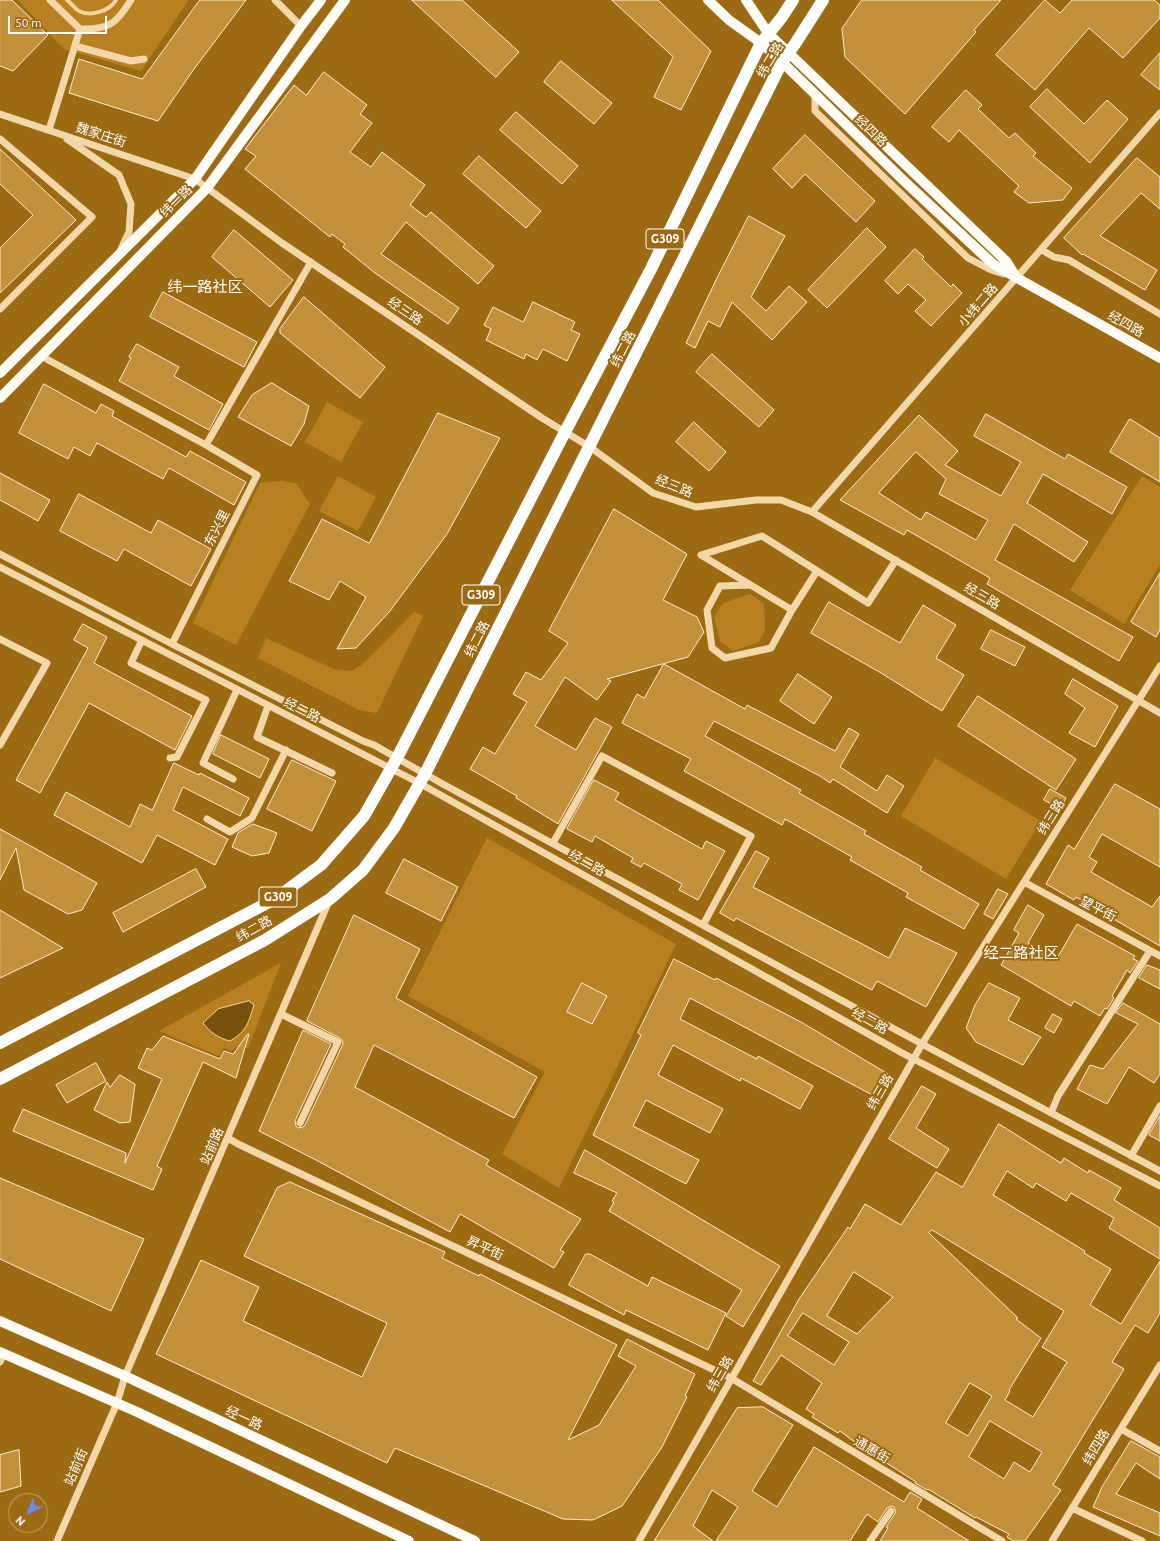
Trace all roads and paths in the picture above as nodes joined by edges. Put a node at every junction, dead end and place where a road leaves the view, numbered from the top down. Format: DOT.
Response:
graph roads {
  1 [pos="50,0"];
  2 [pos="131,0"];
  3 [pos="275,0"];
  4 [pos="322,0"];
  5 [pos="345,0"];
  6 [pos="708,0"];
  7 [pos="746,0"];
  8 [pos="793,0"];
  9 [pos="823,0"];
  10 [pos="301,26"];
  11 [pos="80,29"];
  12 [pos="768,33"];
  13 [pos="761,43"];
  14 [pos="75,46"];
  15 [pos="786,57"];
  16 [pos="144,59"];
  17 [pos="1160,113"];
  18 [pos="0,114"];
  19 [pos="49,130"];
  20 [pos="61,134"];
  21 [pos="0,139"];
  22 [pos="195,179"];
  23 [pos="207,188"];
  24 [pos="1042,250"];
  25 [pos="118,255"];
  26 [pos="311,262"];
  27 [pos="1017,278"];
  28 [pos="0,309"];
  29 [pos="1160,314"];
  30 [pos="41,356"];
  31 [pos="1160,358"];
  32 [pos="0,373"];
  33 [pos="0,398"];
  34 [pos="565,432"];
  35 [pos="206,445"];
  36 [pos="590,447"];
  37 [pos="812,512"];
  38 [pos="0,554"];
  39 [pos="896,560"];
  40 [pos="0,567"];
  41 [pos="817,571"];
  42 [pos="750,585"];
  43 [pos="792,610"];
  44 [pos="0,639"];
  45 [pos="142,640"];
  46 [pos="172,644"];
  47 [pos="1160,666"];
  48 [pos="237,690"];
  49 [pos="1139,701"];
  50 [pos="268,706"];
  51 [pos="1160,713"];
  52 [pos="0,745"];
  53 [pos="286,750"];
  54 [pos="170,758"];
  55 [pos="394,764"];
  56 [pos="332,773"];
  57 [pos="233,779"];
  58 [pos="422,779"];
  59 [pos="207,819"];
  60 [pos="553,843"];
  61 [pos="1024,882"];
  62 [pos="330,899"];
  63 [pos="702,925"];
  64 [pos="1150,951"];
  65 [pos="1160,956"];
  66 [pos="281,1014"];
  67 [pos="0,1043"];
  68 [pos="922,1044"];
  69 [pos="913,1059"];
  70 [pos="0,1079"];
  71 [pos="1160,1106"];
  72 [pos="1051,1113"];
  73 [pos="300,1123"];
  74 [pos="228,1138"];
  75 [pos="1131,1156"];
  76 [pos="1160,1171"];
  77 [pos="1160,1186"];
  78 [pos="0,1321"];
  79 [pos="1,1356"];
  80 [pos="1160,1365"];
  81 [pos="125,1376"];
  82 [pos="731,1378"];
  83 [pos="117,1403"];
  84 [pos="1121,1429"];
  85 [pos="1160,1451"];
  86 [pos="1072,1508"];
  87 [pos="891,1511"];
  88 [pos="57,1541"];
  89 [pos="409,1541"];
  90 [pos="475,1541"];
  91 [pos="639,1541"];
  92 [pos="870,1541"];
  93 [pos="1002,1541"];
  94 [pos="1052,1541"];
  95 [pos="1142,1541"];
  1 -- 11 [label="street"];
  2 -- 11 [label="street"];
  3 -- 10 [label="street"];
  4 -- 10 [label="main road, 纬一路"];
  5 -- 23 [label="main road, 纬一路"];
  6 -- 13 [label="main road, 经四路"];
  7 -- 12 [label="main road, 经四路"];
  8 -- 12 [label="highway, 纬二路 / G309"];
  9 -- 15 [label="highway, 纬二路 / G309"];
  10 -- 22 [label="main road, 纬一路"];
  11 -- 14 [label="street"];
  12 -- 13 [label="highway, 纬二路 / G309"];
  12 -- 15 [label="main road, 经四路"];
  13 -- 15 [label="main road, 经四路"];
  13 -- 34 [label="highway, 纬二路 / G309"];
  14 -- 16 [label="street"];
  14 -- 19 [label="street"];
  15 -- 27 [label="main road, 经四路"];
  15 -- 27 [label="main road, 经四路"];
  15 -- 36 [label="highway, 纬二路 / G309"];
  17 -- 24 [label="street, 小纬二路"];
  18 -- 19 [label="street, 魏家庄街"];
  19 -- 20 [label="street, 魏家庄街"];
  20 -- 22 [label="street, 魏家庄街"];
  20 -- 25 [label="street"];
  21 -- 28 [label="street"];
  22 -- 23 [label="street, 经三路"];
  22 -- 25 [label="main road, 纬一路"];
  23 -- 26 [label="street, 经三路"];
  23 -- 30 [label="main road, 纬一路"];
  24 -- 27 [label="street, 小纬二路"];
  24 -- 29 [label="street"];
  25 -- 32 [label="main road, 纬一路"];
  26 -- 34 [label="street, 经三路"];
  26 -- 35 [label="street"];
  27 -- 31 [label="main road, 经四路"];
  27 -- 37 [label="street, 小纬二路"];
  30 -- 33 [label="main road, 纬一路"];
  30 -- 35 [label="street, 东兴里"];
  34 -- 36 [label="street, 经三路"];
  34 -- 55 [label="highway, 纬二路 / G309"];
  35 -- 46 [label="street, 东兴里"];
  36 -- 37 [label="street, 经三路"];
  36 -- 58 [label="highway, 纬二路 / G309"];
  37 -- 39 [label="street, 经三路"];
  38 -- 46 [label="street, 经二路"];
  39 -- 41 [label="street"];
  39 -- 49 [label="street, 经三路"];
  40 -- 45 [label="street, 经二路"];
  41 -- 42 [label="street"];
  41 -- 43 [label="street"];
  42 -- 43 [label="street"];
  42 -- 43 [label="street"];
  44 -- 52 [label="street"];
  45 -- 48 [label="street, 经二路"];
  45 -- 54 [label="street"];
  46 -- 55 [label="street, 经二路"];
  47 -- 49 [label="street, 纬三路"];
  48 -- 50 [label="street, 经二路"];
  48 -- 57 [label="street"];
  49 -- 51 [label="street, 经三路"];
  49 -- 61 [label="street, 纬三路"];
  50 -- 53 [label="street"];
  50 -- 55 [label="street, 经二路"];
  53 -- 56 [label="street"];
  53 -- 59 [label="street"];
  55 -- 58 [label="street, 经二路"];
  55 -- 58 [label="street, 经二路"];
  55 -- 67 [label="highway, 纬二路 / G309"];
  58 -- 60 [label="street, 经二路"];
  58 -- 62 [label="highway, 纬二路 / G309"];
  58 -- 69 [label="street, 经二路"];
  60 -- 63 [label="street, 经二路"];
  60 -- 63 [label="street"];
  61 -- 64 [label="street, 望平街"];
  61 -- 68 [label="street, 纬三路"];
  62 -- 66 [label="street, 站前路"];
  62 -- 70 [label="highway, 纬二路 / G309"];
  63 -- 68 [label="street, 经二路"];
  64 -- 65 [label="street, 望平街"];
  64 -- 72 [label="street"];
  66 -- 73 [label="street"];
  66 -- 74 [label="street, 站前路"];
  68 -- 69 [label="street, 纬三路"];
  68 -- 72 [label="street, 经二路"];
  69 -- 77 [label="street, 经二路"];
  69 -- 82 [label="street, 纬三路"];
  71 -- 75 [label="street"];
  72 -- 75 [label="street, 经二路"];
  74 -- 81 [label="street, 站前路"];
  74 -- 82 [label="street, 昇平街"];
  75 -- 76 [label="street, 经二路"];
  78 -- 81 [label="main road, 经一路"];
  79 -- 83 [label="main road"];
  80 -- 84 [label="street, 纬四路"];
  81 -- 83 [label="street, 站前路"];
  81 -- 90 [label="main road, 经一路"];
  82 -- 91 [label="street, 纬三路"];
  82 -- 93 [label="street, 通惠街"];
  83 -- 88 [label="street, 站前街"];
  83 -- 89 [label="main road"];
  84 -- 85 [label="street"];
  84 -- 86 [label="street, 纬四路"];
  86 -- 94 [label="street, 纬四路"];
  86 -- 95 [label="street"];
  87 -- 92 [label="street"];
}
